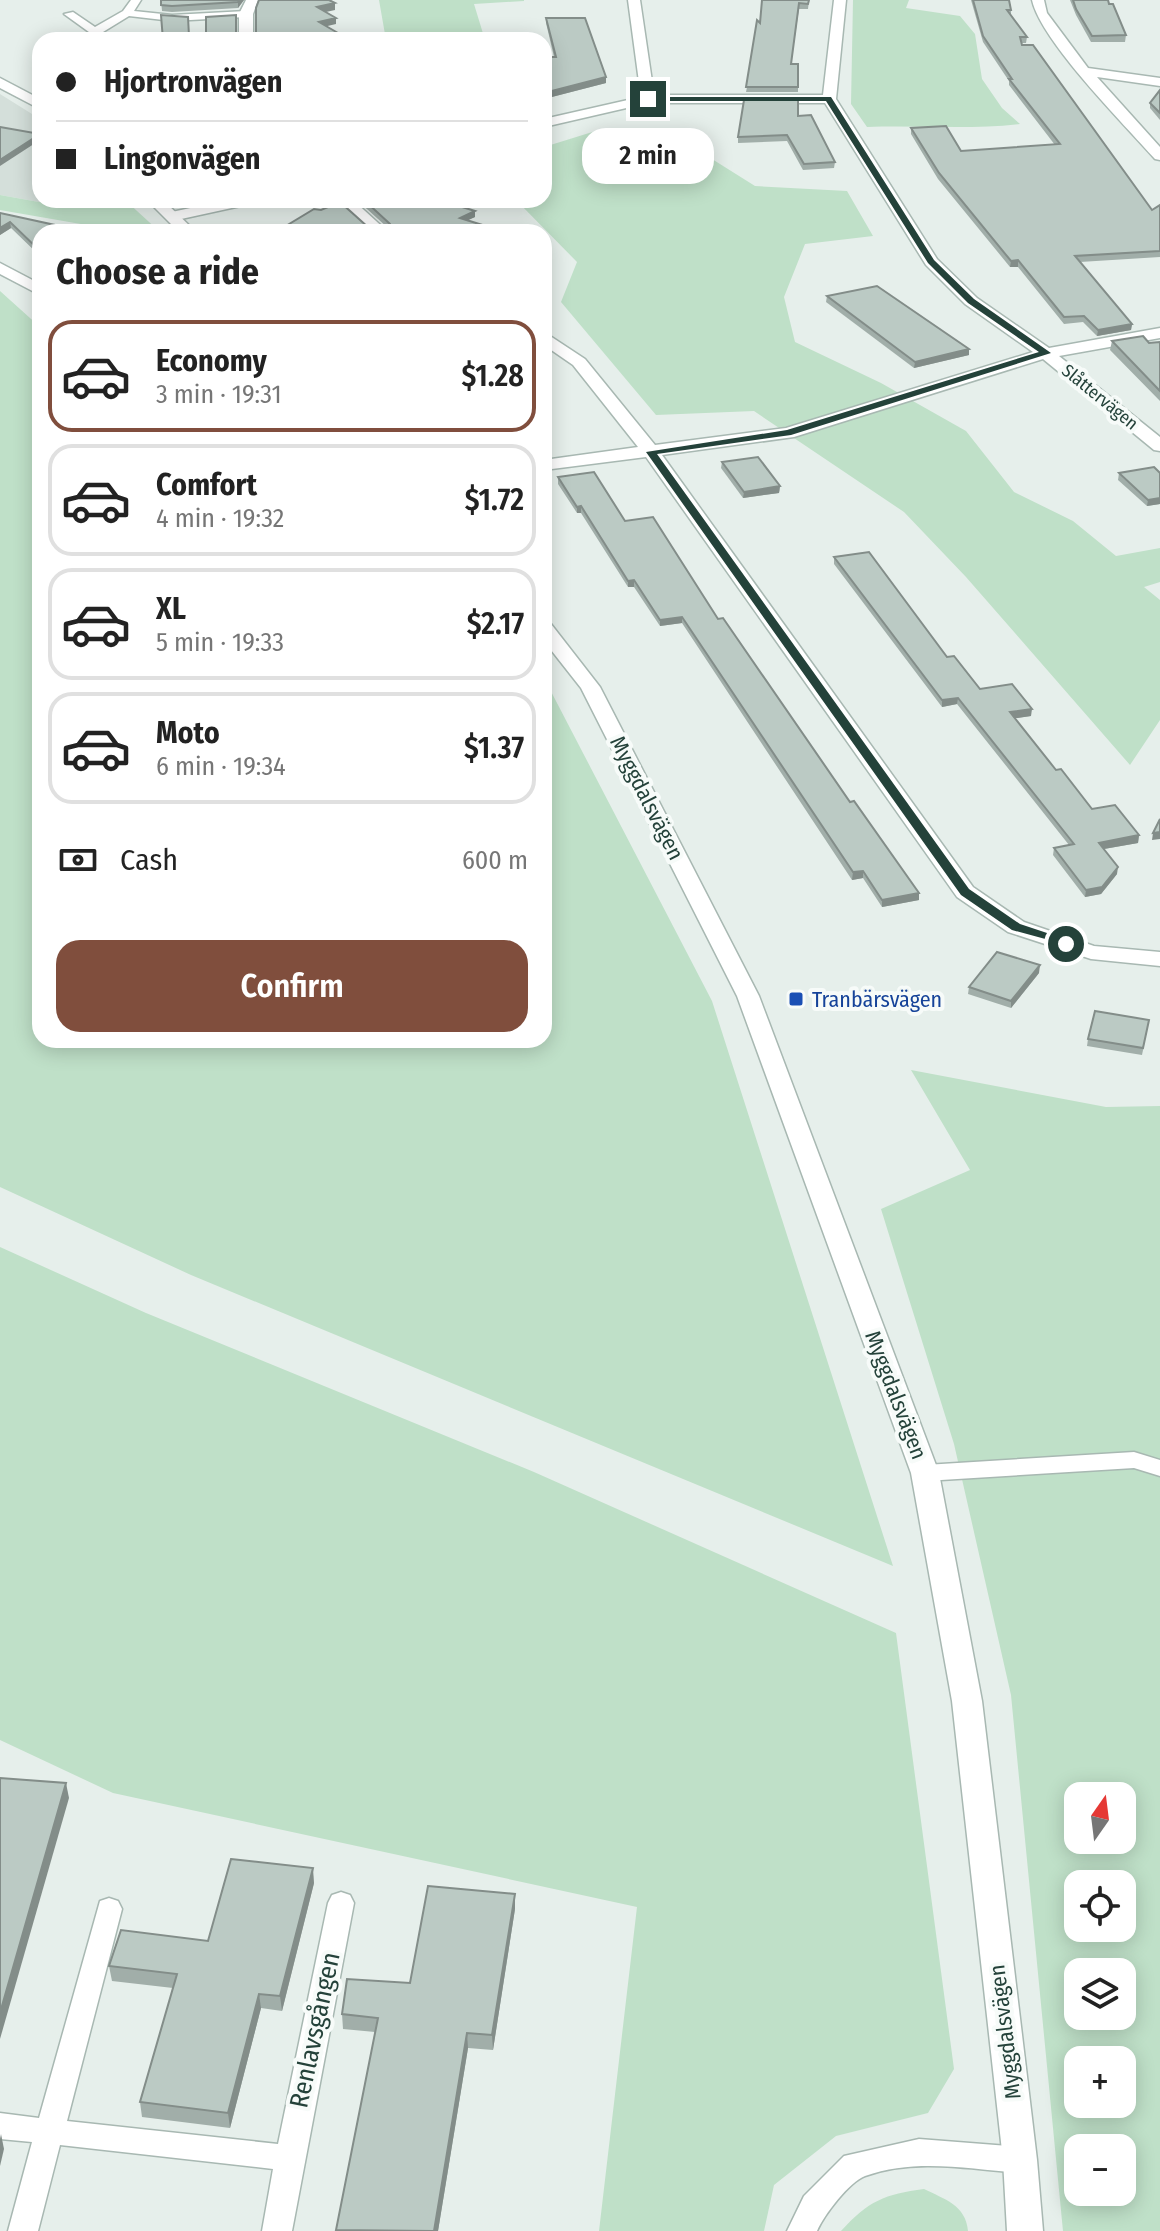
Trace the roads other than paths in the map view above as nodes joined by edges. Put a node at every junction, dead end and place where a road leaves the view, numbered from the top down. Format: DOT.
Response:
graph roads {
  1 [pos="136,0"];
  2 [pos="252,0"];
  3 [pos="634,0"];
  4 [pos="840,0"];
  5 [pos="1038,0"];
  6 [pos="127,13"];
  7 [pos="69,14"];
  8 [pos="246,14"];
  9 [pos="95,32"];
  10 [pos="246,32"];
  11 [pos="1084,71"];
  12 [pos="0,82"];
  13 [pos="1160,82"];
  14 [pos="648,99"];
  15 [pos="829,99"];
  16 [pos="32,100"];
  17 [pos="552,121"];
  18 [pos="1160,156"];
  19 [pos="163,208"];
  20 [pos="211,208"];
  21 [pos="353,208"];
  22 [pos="172,216"];
  23 [pos="180,224"];
  24 [pos="371,224"];
  25 [pos="0,268"];
  26 [pos="32,286"];
  27 [pos="1160,333"];
  28 [pos="552,343"];
  29 [pos="1046,353"];
  30 [pos="1160,446"];
  31 [pos="651,452"];
  32 [pos="552,464"];
  33 [pos="552,638"];
  34 [pos="1160,959"];
  35 [pos="1160,1468"];
  36 [pos="925,1473"];
  37 [pos="341,1903"];
  38 [pos="109,1909"];
  39 [pos="0,2126"];
  40 [pos="51,2131"];
  41 [pos="289,2158"];
  42 [pos="1020,2160"];
  43 [pos="23,2231"];
  44 [pos="277,2231"];
  45 [pos="802,2231"];
  46 [pos="1025,2231"];
  1 -- 6 [label="lane"];
  2 -- 8 [label="street"];
  3 -- 14 [label="street"];
  4 -- 15 [label="street"];
  5 -- 11 [label="street"];
  6 -- 8 [label="lane"];
  6 -- 9 [label="lane"];
  7 -- 9 [label="lane"];
  8 -- 10 [label="street"];
  11 -- 13 [label="street"];
  11 -- 18 [label="street"];
  12 -- 16 [label="street"];
  14 -- 15 [label="street"];
  14 -- 17 [label="street"];
  15 -- 29 [label="street, Slåttervägen"];
  19 -- 22 [label="street"];
  20 -- 22 [label="street"];
  21 -- 24 [label="street"];
  22 -- 23 [label="street"];
  25 -- 26 [label="street"];
  27 -- 29 [label="street"];
  28 -- 31 [label="street"];
  29 -- 30 [label="street, Slåttervägen"];
  29 -- 31 [label="street"];
  31 -- 32 [label="street"];
  31 -- 34 [label="street"];
  33 -- 36 [label="street, Myggdalsvägen"];
  35 -- 36 [label="lane"];
  36 -- 42 [label="street, Myggdalsvägen"];
  37 -- 41 [label="lane, Renlavsgången"];
  38 -- 40 [label="lane"];
  39 -- 40 [label="lane"];
  40 -- 41 [label="lane"];
  40 -- 43 [label="lane"];
  41 -- 44 [label="lane, Renlavsgången"];
  42 -- 45 [label="lane"];
  42 -- 46 [label="street, Myggdalsvägen"];
}
